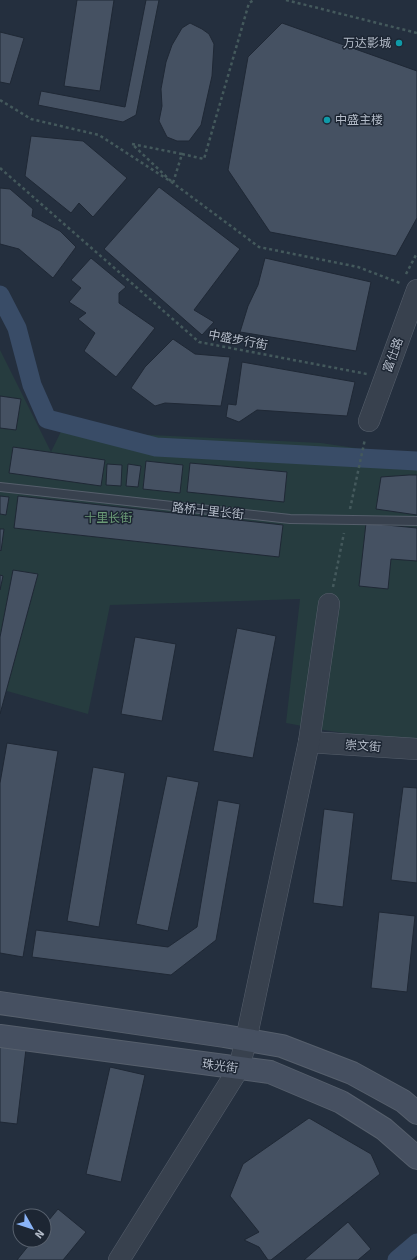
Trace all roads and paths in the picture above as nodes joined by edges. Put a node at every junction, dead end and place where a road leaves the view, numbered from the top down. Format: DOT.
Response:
graph roads {
  1 [pos="254,0"];
  2 [pos="286,0"];
  3 [pos="417,33"];
  4 [pos="0,100"];
  5 [pos="182,154"];
  6 [pos="0,168"];
  7 [pos="173,183"];
  8 [pos="417,253"];
  9 [pos="417,290"];
  10 [pos="370,368"];
  11 [pos="369,421"];
  12 [pos="0,487"];
  13 [pos="347,520"];
  14 [pos="417,521"];
  15 [pos="329,604"];
  16 [pos="309,742"];
  17 [pos="417,749"];
  18 [pos="0,1003"];
  19 [pos="0,1036"];
  20 [pos="246,1040"];
  21 [pos="239,1068"];
  22 [pos="417,1113"];
  23 [pos="417,1158"];
  24 [pos="120,1260"];
  1 -- 5 [label="path"];
  2 -- 3 [label="path"];
  4 -- 7 [label="path"];
  5 -- 7 [label="path"];
  5 -- 7 [label="path"];
  6 -- 10 [label="path, 中盛步行街"];
  7 -- 8 [label="path"];
  9 -- 11 [label="street, 富仕路"];
  11 -- 13 [label="path"];
  12 -- 13 [label="lane, 路桥十里长街"];
  13 -- 14 [label="lane, 路桥十里长街"];
  13 -- 15 [label="path"];
  15 -- 16 [label="street"];
  16 -- 17 [label="street, 崇文街"];
  16 -- 20 [label="street"];
  18 -- 20 [label="main road"];
  19 -- 21 [label="main road, 珠光街"];
  20 -- 21 [label="street"];
  20 -- 22 [label="main road"];
  21 -- 23 [label="main road, 珠光街"];
  21 -- 24 [label="street"];
}
